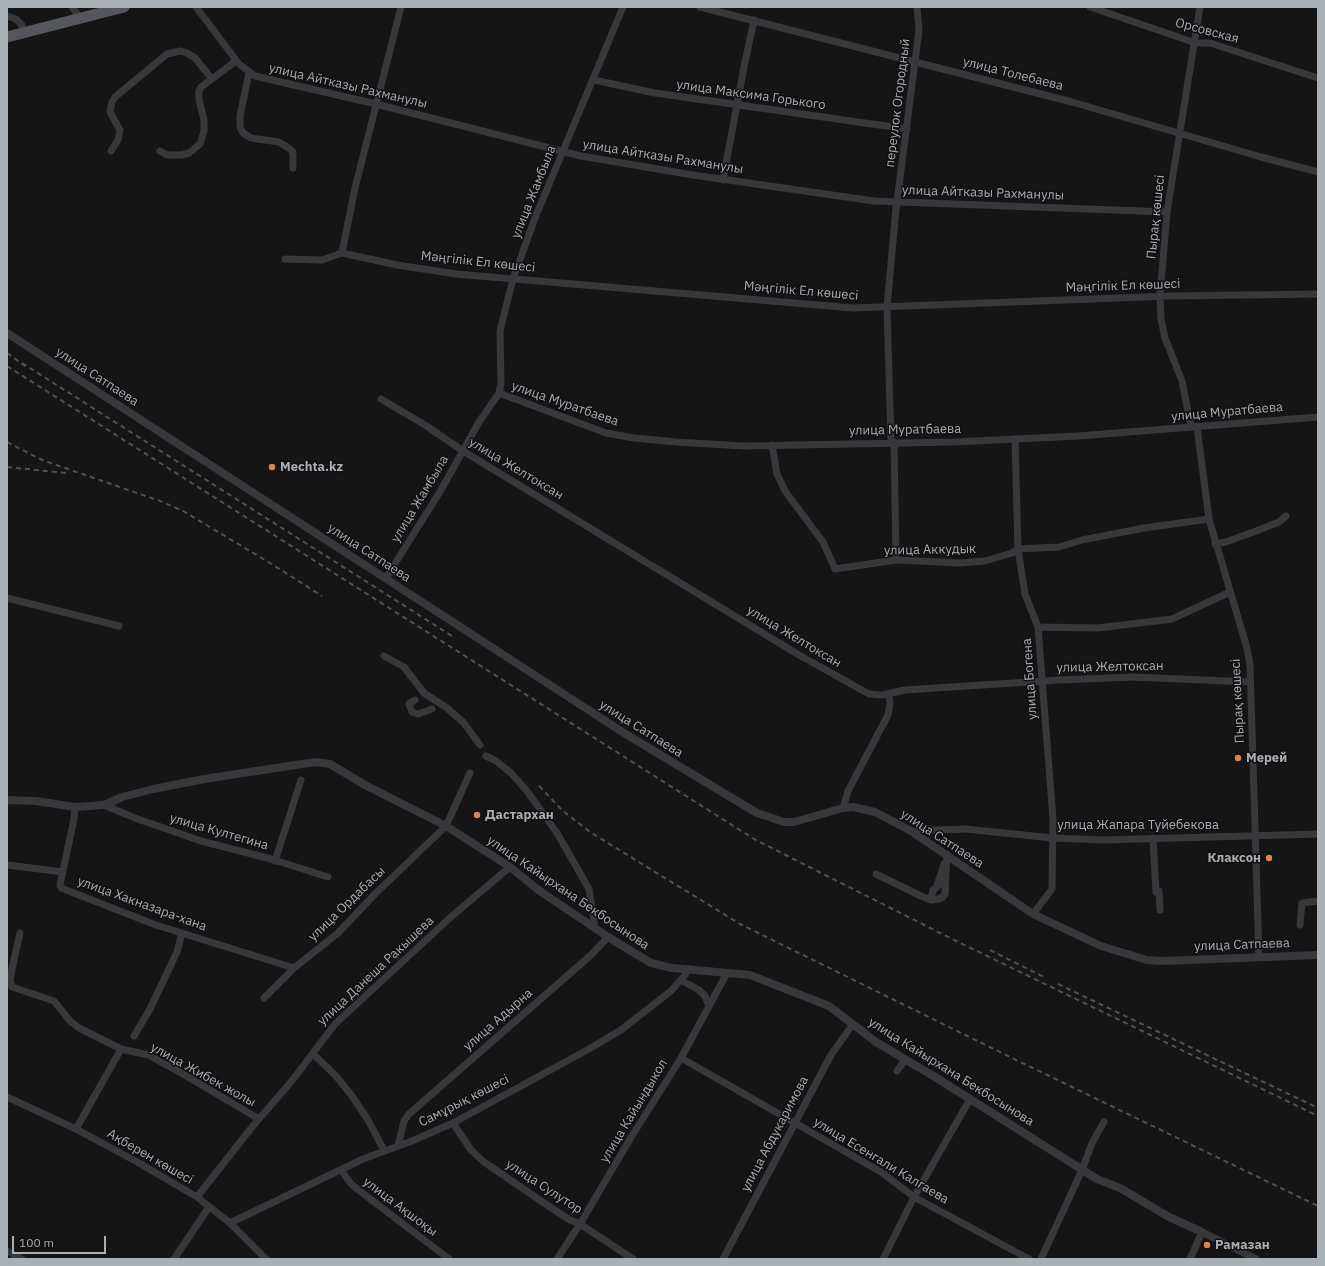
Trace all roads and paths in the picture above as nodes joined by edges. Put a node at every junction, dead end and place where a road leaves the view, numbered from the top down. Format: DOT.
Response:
graph roads {
  1 [pos="72,7"];
  2 [pos="124,7"];
  3 [pos="196,7"];
  4 [pos="402,7"];
  5 [pos="623,7"];
  6 [pos="700,7"];
  7 [pos="917,7"];
  8 [pos="1090,7"];
  9 [pos="1200,7"];
  10 [pos="7,16"];
  11 [pos="80,18"];
  12 [pos="754,20"];
  13 [pos="24,32"];
  14 [pos="7,37"];
  15 [pos="1196,43"];
  16 [pos="236,61"];
  17 [pos="916,62"];
  18 [pos="249,73"];
  19 [pos="1318,78"];
  20 [pos="212,79"];
  21 [pos="594,80"];
  22 [pos="376,104"];
  23 [pos="737,105"];
  24 [pos="907,129"];
  25 [pos="1180,133"];
  26 [pos="111,151"];
  27 [pos="160,151"];
  28 [pos="563,152"];
  29 [pos="292,168"];
  30 [pos="1318,172"];
  31 [pos="723,180"];
  32 [pos="899,202"];
  33 [pos="1168,212"];
  34 [pos="342,254"];
  35 [pos="285,259"];
  36 [pos="514,279"];
  37 [pos="1318,294"];
  38 [pos="1160,296"];
  39 [pos="886,307"];
  40 [pos="7,333"];
  41 [pos="499,393"];
  42 [pos="381,399"];
  43 [pos="1318,417"];
  44 [pos="1194,427"];
  45 [pos="1015,439"];
  46 [pos="892,442"];
  47 [pos="772,445"];
  48 [pos="463,451"];
  49 [pos="1286,516"];
  50 [pos="1209,519"];
  51 [pos="1215,544"];
  52 [pos="1018,549"];
  53 [pos="896,560"];
  54 [pos="386,578"];
  55 [pos="1230,592"];
  56 [pos="7,598"];
  57 [pos="119,626"];
  58 [pos="1038,627"];
  59 [pos="384,656"];
  60 [pos="1042,681"];
  61 [pos="1250,682"];
  62 [pos="889,694"];
  63 [pos="415,700"];
  64 [pos="432,709"];
  65 [pos="480,745"];
  66 [pos="486,756"];
  67 [pos="470,773"];
  68 [pos="301,780"];
  69 [pos="7,800"];
  70 [pos="104,805"];
  71 [pos="75,807"];
  72 [pos="843,808"];
  73 [pos="446,826"];
  74 [pos="911,831"];
  75 [pos="1318,834"];
  76 [pos="1255,836"];
  77 [pos="1053,838"];
  78 [pos="1153,838"];
  79 [pos="947,854"];
  80 [pos="275,861"];
  81 [pos="7,865"];
  82 [pos="510,867"];
  83 [pos="63,872"];
  84 [pos="876,874"];
  85 [pos="328,877"];
  86 [pos="945,884"];
  87 [pos="937,885"];
  88 [pos="931,900"];
  89 [pos="1318,901"];
  90 [pos="1160,910"];
  91 [pos="1033,914"];
  92 [pos="1300,925"];
  93 [pos="595,928"];
  94 [pos="20,933"];
  95 [pos="182,933"];
  96 [pos="608,937"];
  97 [pos="1318,955"];
  98 [pos="1259,956"];
  99 [pos="294,968"];
  100 [pos="688,969"];
  101 [pos="727,973"];
  102 [pos="681,980"];
  103 [pos="264,998"];
  104 [pos="709,1006"];
  105 [pos="853,1024"];
  106 [pos="134,1036"];
  107 [pos="121,1049"];
  108 [pos="313,1054"];
  109 [pos="681,1058"];
  110 [pos="905,1060"];
  111 [pos="897,1071"];
  112 [pos="7,1097"];
  113 [pos="970,1099"];
  114 [pos="259,1119"];
  115 [pos="1104,1122"];
  116 [pos="453,1123"];
  117 [pos="794,1123"];
  118 [pos="76,1129"];
  119 [pos="398,1146"];
  120 [pos="384,1150"];
  121 [pos="340,1170"];
  122 [pos="1082,1170"];
  123 [pos="197,1197"];
  124 [pos="914,1197"];
  125 [pos="209,1206"];
  126 [pos="230,1223"];
  127 [pos="580,1224"];
  128 [pos="1202,1232"];
  129 [pos="7,1251"];
  130 [pos="22,1259"];
  131 [pos="174,1259"];
  132 [pos="266,1259"];
  133 [pos="449,1259"];
  134 [pos="557,1259"];
  135 [pos="633,1259"];
  136 [pos="723,1259"];
  137 [pos="883,1259"];
  138 [pos="1029,1259"];
  139 [pos="1041,1259"];
  140 [pos="1190,1259"];
  141 [pos="1256,1259"];
  1 -- 11 [label="street"];
  2 -- 11 [label="main road"];
  3 -- 16 [label="street, улица Айтказы Рахманулы"];
  4 -- 22 [label="street"];
  5 -- 21 [label="street, улица Жамбыла"];
  6 -- 12 [label="street, улица Толебаева"];
  7 -- 17 [label="street, переулок Огородный"];
  8 -- 15 [label="street, Орсовская"];
  9 -- 15 [label="street, Пырақ көшесі"];
  10 -- 13 [label="street"];
  11 -- 13 [label="main road"];
  12 -- 17 [label="street, улица Толебаева"];
  12 -- 23 [label="street"];
  13 -- 14 [label="main road"];
  15 -- 19 [label="street, Орсовская"];
  15 -- 25 [label="street, Пырақ көшесі"];
  16 -- 18 [label="street, улица Айтказы Рахманулы"];
  16 -- 20 [label="street"];
  17 -- 24 [label="street, переулок Огородный"];
  17 -- 25 [label="street, улица Толебаева"];
  18 -- 22 [label="street, улица Айтказы Рахманулы"];
  18 -- 29 [label="street"];
  20 -- 26 [label="street"];
  20 -- 27 [label="street"];
  21 -- 23 [label="street, улица Максима Горького"];
  21 -- 28 [label="street, улица Жамбыла"];
  22 -- 28 [label="street, улица Айтказы Рахманулы"];
  22 -- 34 [label="street"];
  23 -- 24 [label="street, улица Максима Горького"];
  23 -- 31 [label="street"];
  24 -- 32 [label="street, переулок Огородный"];
  25 -- 30 [label="street, улица Толебаева"];
  25 -- 33 [label="street, Пырақ көшесі"];
  28 -- 31 [label="street, улица Айтказы Рахманулы"];
  28 -- 36 [label="street, улица Жамбыла"];
  31 -- 32 [label="street, улица Айтказы Рахманулы"];
  32 -- 33 [label="street, улица Айтказы Рахманулы"];
  32 -- 39 [label="street, переулок Огородный"];
  33 -- 38 [label="street, Пырақ көшесі"];
  34 -- 35 [label="street, Мәңгілік Ел көшесі"];
  34 -- 36 [label="street, Мәңгілік Ел көшесі"];
  36 -- 39 [label="street, Мәңгілік Ел көшесі"];
  36 -- 41 [label="street, улица Жамбыла"];
  37 -- 38 [label="street, Мәңгілік Ел көшесі"];
  38 -- 39 [label="street, Мәңгілік Ел көшесі"];
  38 -- 44 [label="street, Пырақ көшесі"];
  39 -- 46 [label="street, переулок Огородный"];
  40 -- 54 [label="street, улица Сатпаева"];
  41 -- 47 [label="street, улица Муратбаева"];
  41 -- 48 [label="street, улица Жамбыла"];
  42 -- 48 [label="street, улица Желтоксан"];
  43 -- 44 [label="street, улица Муратбаева"];
  44 -- 45 [label="street, улица Муратбаева"];
  44 -- 50 [label="street, Пырақ көшесі"];
  45 -- 46 [label="street, улица Муратбаева"];
  45 -- 52 [label="street, улица Богена"];
  46 -- 47 [label="street, улица Муратбаева"];
  46 -- 53 [label="street, переулок Огородный"];
  47 -- 53 [label="street, улица Аккудык"];
  48 -- 54 [label="street, улица Жамбыла"];
  48 -- 62 [label="street, улица Желтоксан"];
  49 -- 51 [label="street"];
  50 -- 51 [label="street, Пырақ көшесі"];
  50 -- 52 [label="street, улица Аккудык"];
  51 -- 55 [label="street, Пырақ көшесі"];
  52 -- 53 [label="street, улица Аккудык"];
  52 -- 58 [label="street, улица Богена"];
  54 -- 72 [label="street, улица Сатпаева"];
  55 -- 58 [label="street"];
  55 -- 61 [label="street, Пырақ көшесі"];
  56 -- 57 [label="street"];
  58 -- 60 [label="street, улица Богена"];
  59 -- 65 [label="street"];
  60 -- 61 [label="street, улица Желтоксан"];
  60 -- 62 [label="street, улица Желтоксан"];
  60 -- 77 [label="street, улица Богена"];
  61 -- 76 [label="street, Пырақ көшесі"];
  62 -- 72 [label="street"];
  63 -- 64 [label="street"];
  66 -- 93 [label="street"];
  67 -- 73 [label="street"];
  68 -- 80 [label="street"];
  69 -- 71 [label="street, улица Кайырхана Бекбосынова"];
  70 -- 71 [label="street, улица Кайырхана Бекбосынова"];
  70 -- 73 [label="street, улица Кайырхана Бекбосынова"];
  70 -- 80 [label="street, улица Култегина"];
  71 -- 83 [label="street, улица Хакназара-хана"];
  72 -- 74 [label="street, улица Сатпаева"];
  73 -- 82 [label="street, улица Кайырхана Бекбосынова"];
  73 -- 99 [label="street, улица Ордабасы"];
  74 -- 77 [label="street, улица Жапара Туйебекова"];
  74 -- 79 [label="street, улица Сатпаева"];
  75 -- 76 [label="street, улица Жапара Туйебекова"];
  76 -- 78 [label="street, улица Жапара Туйебекова"];
  76 -- 98 [label="street, Пырақ көшесі"];
  77 -- 78 [label="street, улица Жапара Туйебекова"];
  77 -- 91 [label="street, улица Богена"];
  78 -- 90 [label="street"];
  79 -- 86 [label="street"];
  79 -- 87 [label="street"];
  79 -- 91 [label="street, улица Сатпаева"];
  80 -- 85 [label="street, улица Култегина"];
  81 -- 83 [label="street"];
  82 -- 93 [label="street, улица Кайырхана Бекбосынова"];
  82 -- 108 [label="street, улица Данеша Ракышева"];
  83 -- 95 [label="street, улица Хакназара-хана"];
  84 -- 88 [label="street"];
  86 -- 87 [label="street"];
  86 -- 88 [label="street"];
  87 -- 88 [label="street"];
  89 -- 92 [label="street"];
  91 -- 98 [label="street, улица Сатпаева"];
  93 -- 96 [label="street, улица Кайырхана Бекбосынова"];
  94 -- 107 [label="street, улица Жибек жолы"];
  95 -- 99 [label="street, улица Хакназара-хана"];
  95 -- 106 [label="street"];
  96 -- 100 [label="street, улица Кайырхана Бекбосынова"];
  96 -- 119 [label="street, улица Адырна"];
  97 -- 98 [label="street, улица Сатпаева"];
  99 -- 103 [label="street, улица Ордабасы"];
  100 -- 101 [label="street, улица Кайырхана Бекбосынова"];
  100 -- 102 [label="street, Самұрық көшесі"];
  101 -- 104 [label="street, улица Кайындыкол"];
  101 -- 105 [label="street, улица Кайырхана Бекбосынова"];
  102 -- 104 [label="street"];
  102 -- 116 [label="street, Самұрық көшесі"];
  104 -- 109 [label="street, улица Кайындыкол"];
  105 -- 110 [label="street, улица Кайырхана Бекбосынова"];
  105 -- 117 [label="street, улица Абдукаримова"];
  107 -- 114 [label="street, улица Жибек жолы"];
  107 -- 118 [label="street"];
  108 -- 114 [label="street, улица Данеша Ракышева"];
  108 -- 120 [label="street"];
  109 -- 117 [label="street, улица Есенгали Калгаева"];
  109 -- 127 [label="street, улица Кайындыкол"];
  110 -- 111 [label="street"];
  110 -- 113 [label="street, улица Кайырхана Бекбосынова"];
  112 -- 118 [label="street, Ақберен көшесі"];
  113 -- 122 [label="street, улица Кайырхана Бекбосынова"];
  113 -- 124 [label="street"];
  114 -- 123 [label="street, улица Данеша Ракышева"];
  115 -- 122 [label="street"];
  116 -- 119 [label="street, Самұрық көшесі"];
  116 -- 127 [label="street, улица Сулутор"];
  117 -- 124 [label="street, улица Есенгали Калгаева"];
  117 -- 136 [label="street, улица Абдукаримова"];
  118 -- 123 [label="street, Ақберен көшесі"];
  119 -- 120 [label="street, Самұрық көшесі"];
  120 -- 121 [label="street, Самұрық көшесі"];
  121 -- 126 [label="street, Самұрық көшесі"];
  121 -- 133 [label="street, улица Ақшоқы"];
  122 -- 128 [label="street, улица Кайырхана Бекбосынова"];
  122 -- 139 [label="street"];
  123 -- 125 [label="street, Ақберен көшесі"];
  124 -- 137 [label="street"];
  124 -- 138 [label="street, улица Есенгали Калгаева"];
  125 -- 126 [label="street, Ақберен көшесі"];
  125 -- 131 [label="street"];
  126 -- 132 [label="street, Ақберен көшесі"];
  127 -- 134 [label="street, улица Кайындыкол"];
  127 -- 135 [label="street, улица Сулутор"];
  128 -- 140 [label="street"];
  128 -- 141 [label="street, улица Кайырхана Бекбосынова"];
  129 -- 130 [label="street"];
}
